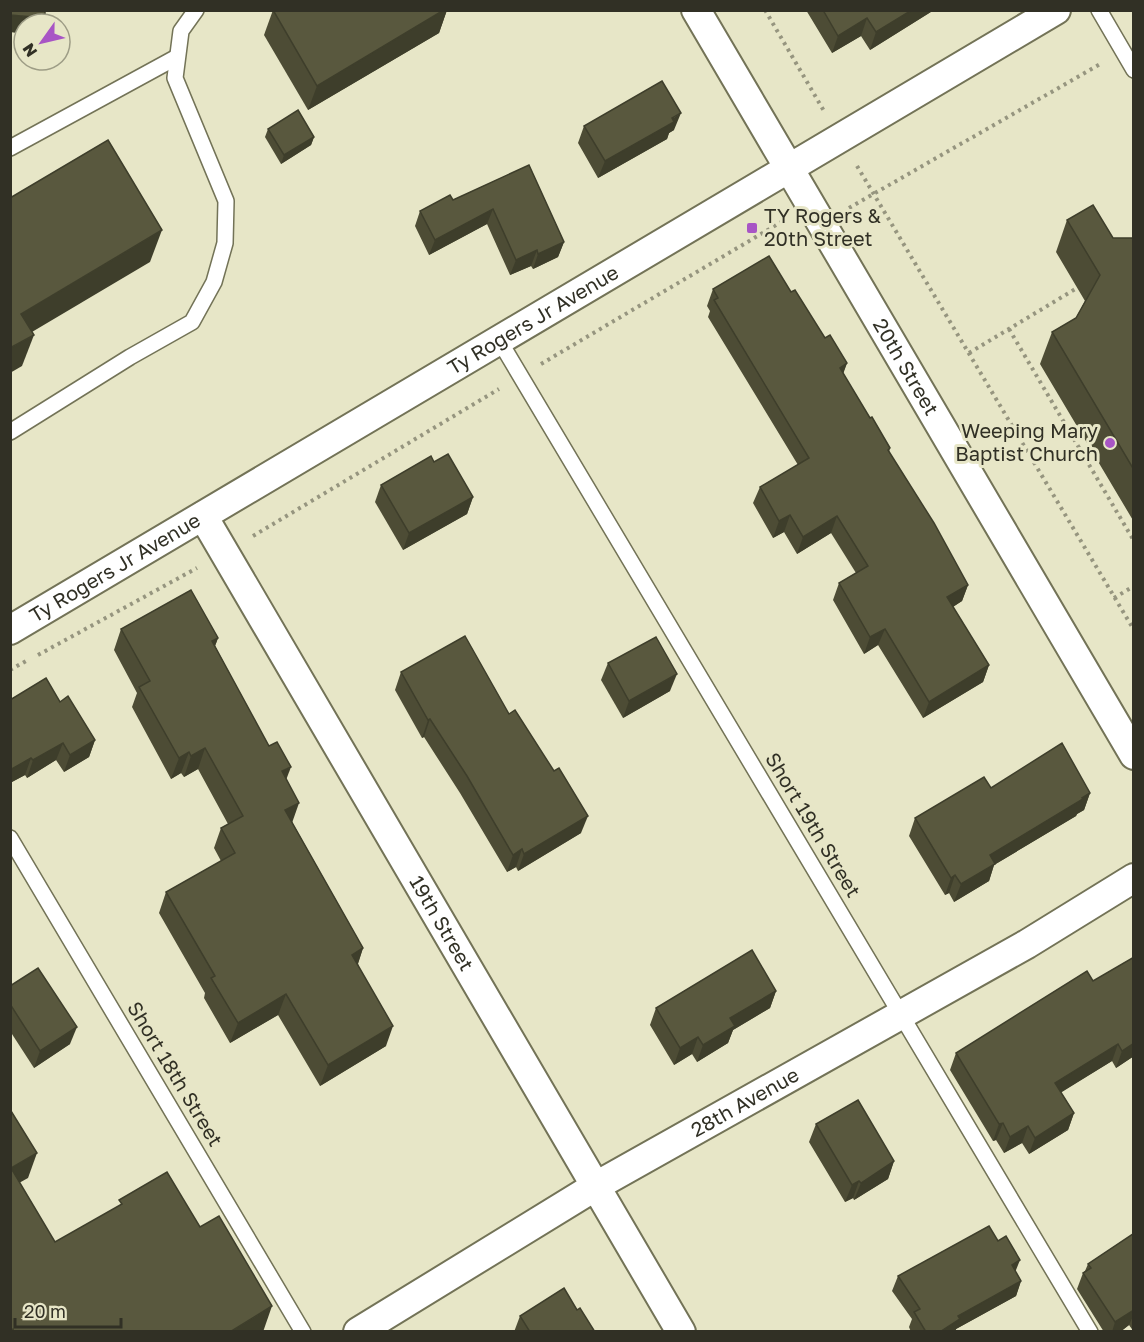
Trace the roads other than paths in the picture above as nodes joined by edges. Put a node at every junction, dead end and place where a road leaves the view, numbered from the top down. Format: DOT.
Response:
graph roads {
  1 [pos="196,10"];
  2 [pos="696,10"];
  3 [pos="1056,10"];
  4 [pos="1098,10"];
  5 [pos="177,57"];
  6 [pos="1134,70"];
  7 [pos="10,148"];
  8 [pos="789,170"];
  9 [pos="499,340"];
  10 [pos="10,432"];
  11 [pos="203,516"];
  12 [pos="10,630"];
  13 [pos="1134,755"];
  14 [pos="10,838"];
  15 [pos="1134,878"];
  16 [pos="902,1015"];
  17 [pos="596,1186"];
  18 [pos="303,1332"];
  19 [pos="358,1332"];
  20 [pos="681,1332"];
  21 [pos="1090,1332"];
  1 -- 5 [label="lane"];
  2 -- 8 [label="street, 20th Street"];
  3 -- 8 [label="street, Ty Rogers Jr Avenue"];
  4 -- 6 [label="lane"];
  5 -- 7 [label="lane"];
  5 -- 10 [label="lane"];
  8 -- 9 [label="street, Ty Rogers Jr Avenue"];
  8 -- 13 [label="street, 20th Street"];
  9 -- 11 [label="street, Ty Rogers Jr Avenue"];
  9 -- 16 [label="lane, Short 19th Street"];
  11 -- 12 [label="street, Ty Rogers Jr Avenue"];
  11 -- 17 [label="street, 19th Street"];
  14 -- 18 [label="lane, Short 18th Street"];
  15 -- 16 [label="street, 28th Avenue"];
  16 -- 17 [label="street, 28th Avenue"];
  16 -- 21 [label="lane, Short 19th Street"];
  17 -- 19 [label="street, 28th Avenue"];
  17 -- 20 [label="street, 19th Street"];
}
